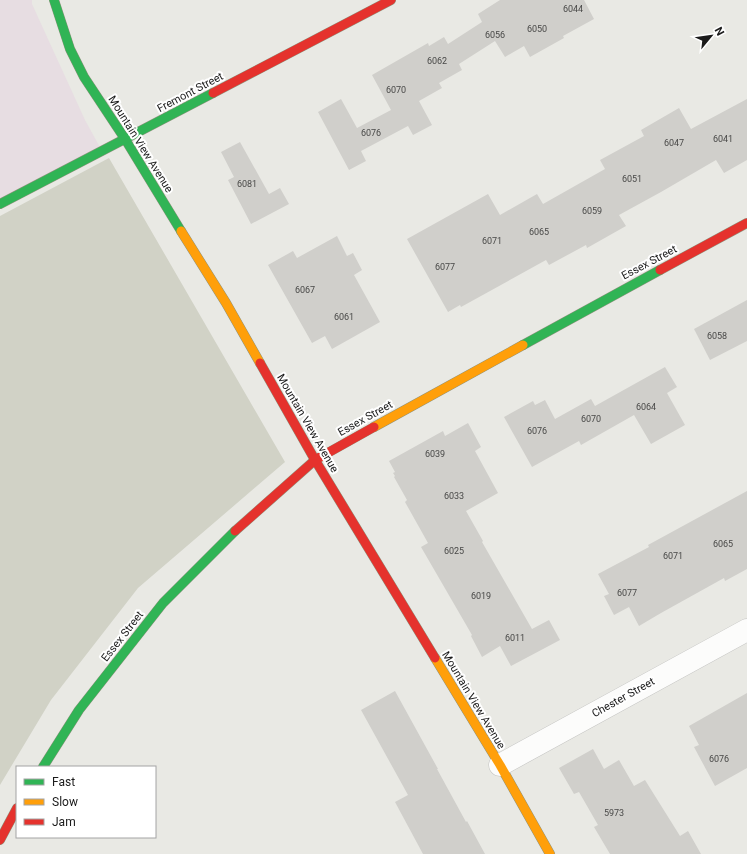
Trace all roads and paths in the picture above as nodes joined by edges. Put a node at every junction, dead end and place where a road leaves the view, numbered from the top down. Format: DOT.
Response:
graph roads {
  1 [pos="54,0"];
  2 [pos="392,0"];
  3 [pos="125,139"];
  4 [pos="0,204"];
  5 [pos="747,223"];
  6 [pos="315,460"];
  7 [pos="747,630"];
  8 [pos="500,765"];
  9 [pos="44,766"];
  10 [pos="16,810"];
  11 [pos="0,840"];
  12 [pos="550,854"];
  1 -- 3 [label="street, Mountain View Avenue"];
  2 -- 3 [label="street, Fremont Street"];
  3 -- 4 [label="street, Fremont Street"];
  3 -- 6 [label="street, Mountain View Avenue"];
  5 -- 6 [label="street, Essex Street"];
  6 -- 8 [label="street, Mountain View Avenue"];
  6 -- 9 [label="street, Essex Street"];
  7 -- 8 [label="street, Chester Street"];
  8 -- 12 [label="street, Mountain View Avenue"];
  10 -- 11 [label="street"];
}
